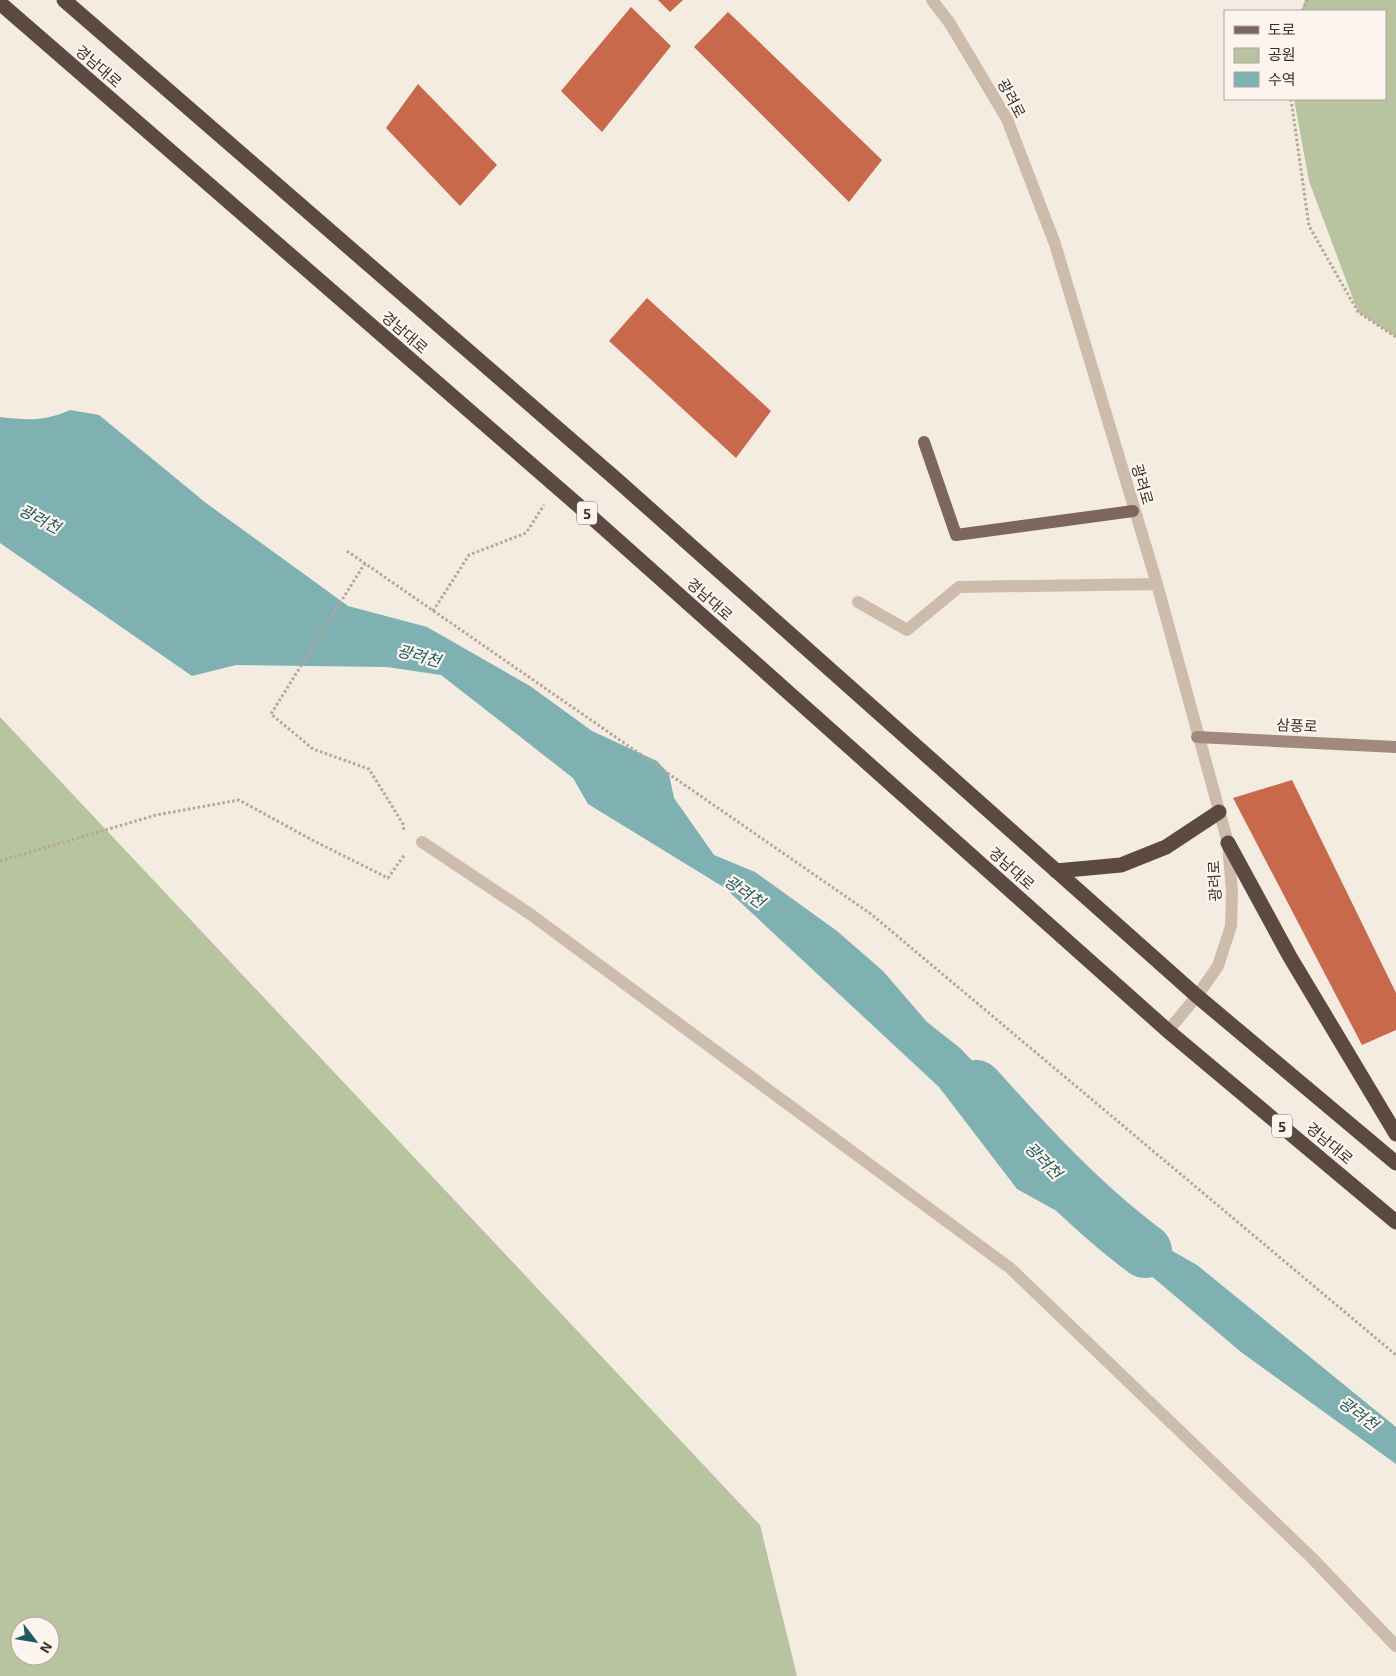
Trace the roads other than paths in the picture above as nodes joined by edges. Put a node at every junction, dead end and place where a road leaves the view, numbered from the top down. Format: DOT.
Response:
graph roads {
  1 [pos="64,0"];
  2 [pos="932,0"];
  3 [pos="0,3"];
  4 [pos="924,442"];
  5 [pos="1134,511"];
  6 [pos="1157,584"];
  7 [pos="858,602"];
  8 [pos="1197,737"];
  9 [pos="1396,747"];
  10 [pos="1219,812"];
  11 [pos="422,842"];
  12 [pos="1228,843"];
  13 [pos="1056,871"];
  14 [pos="1197,996"];
  15 [pos="1168,1030"];
  16 [pos="1396,1134"];
  17 [pos="1396,1163"];
  18 [pos="1396,1222"];
  19 [pos="1396,1646"];
  1 -- 13 [label="highway, 경남대로"];
  2 -- 5 [label="street, 광려로"];
  3 -- 15 [label="highway, 경남대로 / 5"];
  4 -- 5 [label="main road"];
  5 -- 6 [label="street, 광려로"];
  6 -- 7 [label="street"];
  6 -- 8 [label="street, 광려로"];
  8 -- 9 [label="street, 삼풍로"];
  8 -- 10 [label="street, 광려로"];
  10 -- 12 [label="street, 광려로"];
  10 -- 13 [label="highway"];
  11 -- 19 [label="street"];
  12 -- 14 [label="street, 광려로"];
  12 -- 16 [label="highway"];
  13 -- 14 [label="highway, 경남대로"];
  14 -- 15 [label="street, 광려로"];
  14 -- 17 [label="highway, 경남대로"];
  15 -- 18 [label="highway, 경남대로 / 5"];
}
